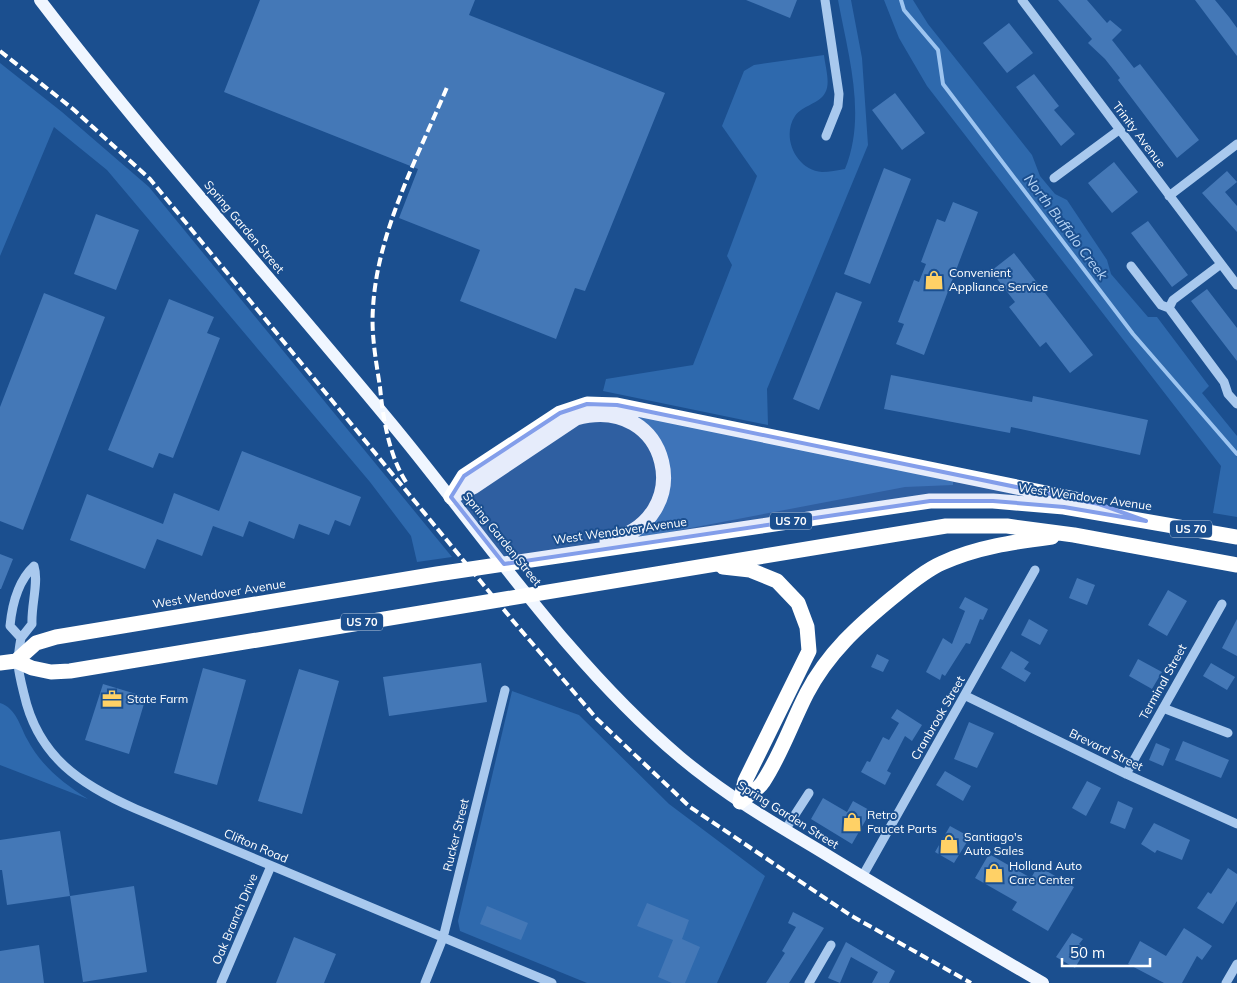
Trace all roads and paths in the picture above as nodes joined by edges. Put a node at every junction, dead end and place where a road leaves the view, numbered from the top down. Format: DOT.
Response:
graph roads {
  1 [pos="40,0"];
  2 [pos="825,0"];
  3 [pos="1022,0"];
  4 [pos="1119,130"];
  5 [pos="826,136"];
  6 [pos="1237,144"];
  7 [pos="1054,178"];
  8 [pos="1169,196"];
  9 [pos="1221,264"];
  10 [pos="1131,266"];
  11 [pos="1237,285"];
  12 [pos="1169,308"];
  13 [pos="1237,404"];
  14 [pos="450,497"];
  15 [pos="1146,521"];
  16 [pos="1074,535"];
  17 [pos="1237,537"];
  18 [pos="709,565"];
  19 [pos="1237,565"];
  20 [pos="1034,570"];
  21 [pos="437,574"];
  22 [pos="1222,604"];
  23 [pos="21,638"];
  24 [pos="16,662"];
  25 [pos="0,663"];
  26 [pos="505,690"];
  27 [pos="966,696"];
  28 [pos="1163,708"];
  29 [pos="1228,734"];
  30 [pos="1126,774"];
  31 [pos="809,793"];
  32 [pos="740,802"];
  33 [pos="1237,824"];
  34 [pos="785,830"];
  35 [pos="271,866"];
  36 [pos="862,877"];
  37 [pos="443,938"];
  38 [pos="831,945"];
  39 [pos="1237,964"];
  40 [pos="220,983"];
  41 [pos="425,983"];
  42 [pos="552,983"];
  43 [pos="809,983"];
  44 [pos="1043,983"];
  45 [pos="1226,983"];
  1 -- 14 [label="main road, Spring Garden Street"];
  2 -- 5 [label="street"];
  3 -- 4 [label="street, Trinity Avenue"];
  4 -- 7 [label="street"];
  4 -- 8 [label="street, Trinity Avenue"];
  6 -- 8 [label="street"];
  8 -- 9 [label="street, Trinity Avenue"];
  9 -- 11 [label="street, Trinity Avenue"];
  9 -- 12 [label="street"];
  10 -- 12 [label="street"];
  12 -- 13 [label="street"];
  14 -- 15 [label="highway"];
  14 -- 21 [label="highway"];
  14 -- 32 [label="main road, Spring Garden Street"];
  15 -- 17 [label="highway, West Wendover Avenue / US 70"];
  15 -- 21 [label="highway, West Wendover Avenue / US 70"];
  16 -- 18 [label="highway, US 70"];
  16 -- 19 [label="highway, US 70"];
  16 -- 32 [label="highway"];
  18 -- 24 [label="highway, US 70"];
  18 -- 32 [label="highway"];
  20 -- 27 [label="street, Cranbrook Street"];
  21 -- 24 [label="highway, West Wendover Avenue / US 70"];
  22 -- 28 [label="street, Terminal Street"];
  23 -- 23 [label="street"];
  23 -- 24 [label="street"];
  24 -- 25 [label="highway, US 70"];
  24 -- 35 [label="street, Clifton Road"];
  26 -- 37 [label="street, Rucker Street"];
  27 -- 30 [label="street, Brevard Street"];
  27 -- 36 [label="street, Cranbrook Street"];
  28 -- 29 [label="street"];
  28 -- 30 [label="street, Terminal Street"];
  30 -- 33 [label="street, Brevard Street"];
  31 -- 34 [label="street"];
  32 -- 34 [label="main road, Spring Garden Street"];
  34 -- 36 [label="main road, Spring Garden Street"];
  35 -- 37 [label="street, Clifton Road"];
  35 -- 40 [label="street, Oak Branch Drive"];
  36 -- 44 [label="main road, Spring Garden Street"];
  37 -- 41 [label="street, Rucker Street"];
  37 -- 42 [label="street, Clifton Road"];
  38 -- 43 [label="street"];
  39 -- 45 [label="street"];
}
